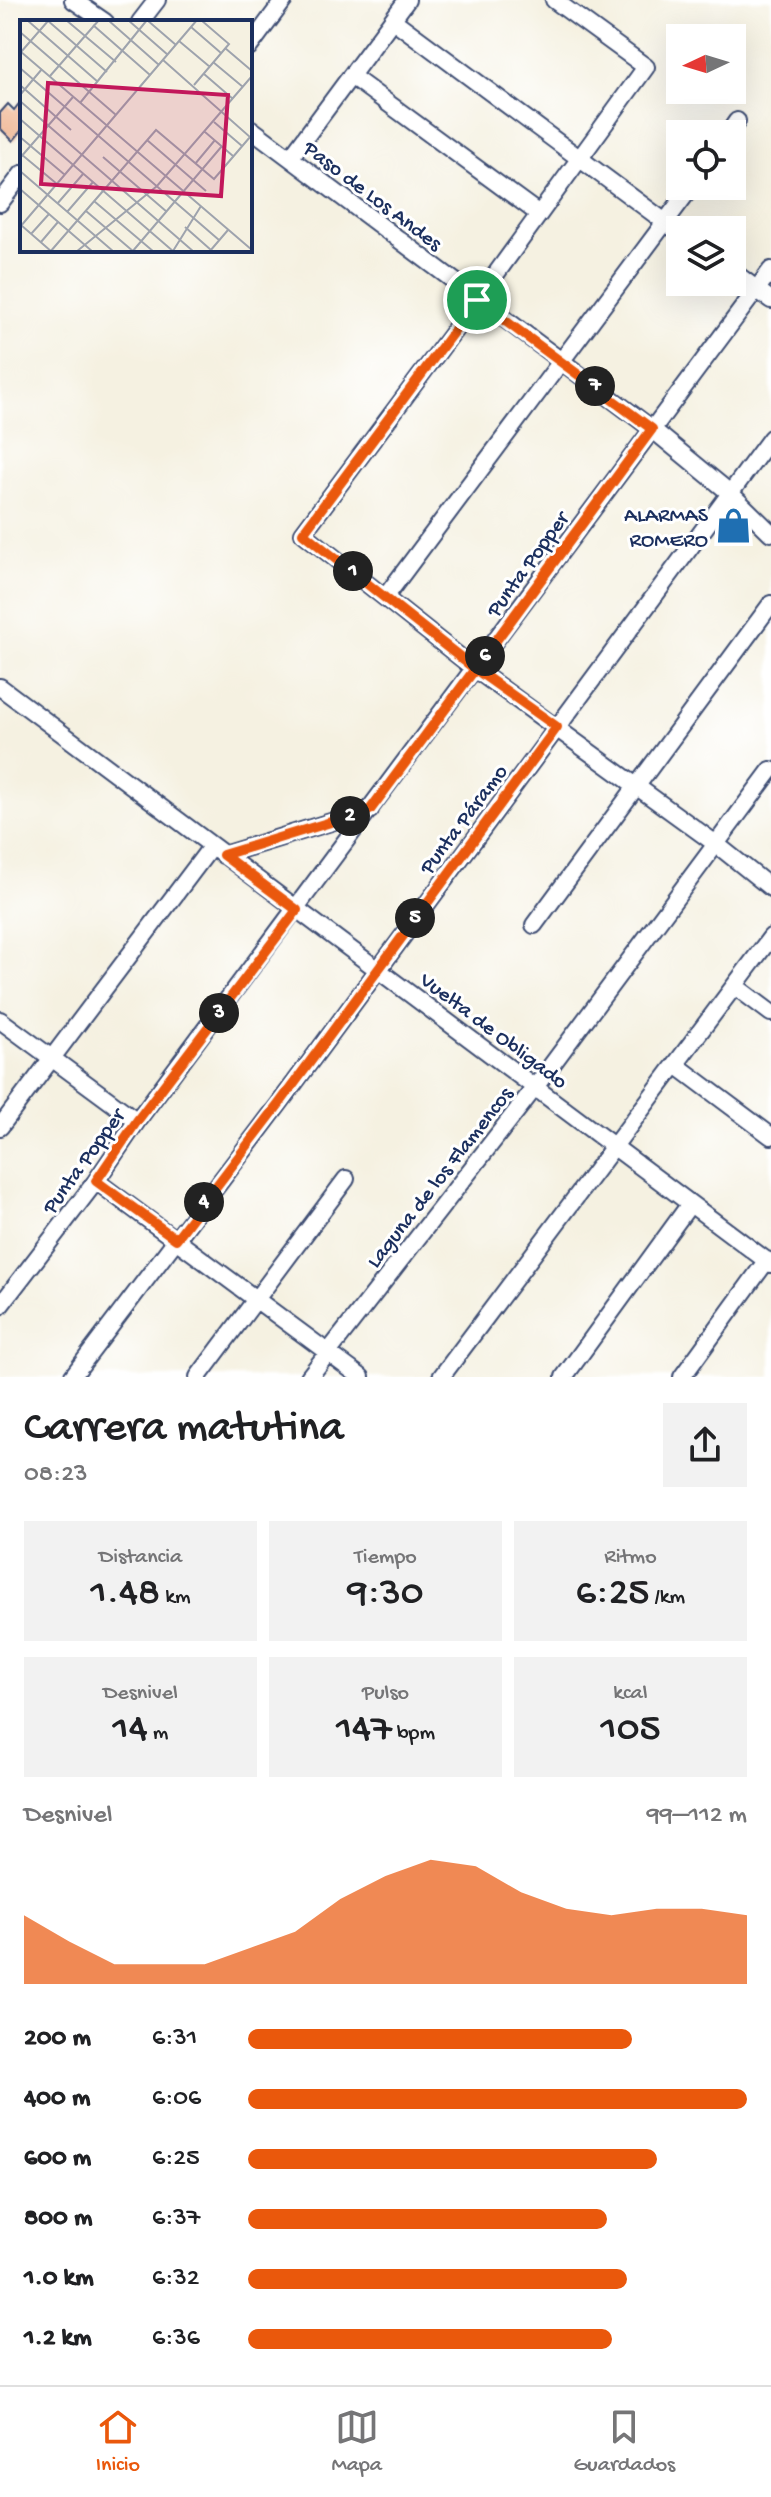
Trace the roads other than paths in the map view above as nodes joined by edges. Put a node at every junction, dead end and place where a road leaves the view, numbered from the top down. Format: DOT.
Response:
graph roads {
  1 [pos="73,0"];
  2 [pos="157,0"];
  3 [pos="284,0"];
  4 [pos="407,0"];
  5 [pos="554,0"];
  6 [pos="102,20"];
  7 [pos="142,20"];
  8 [pos="393,20"];
  9 [pos="252,43"];
  10 [pos="351,76"];
  11 [pos="252,130"];
  12 [pos="290,158"];
  13 [pos="579,159"];
  14 [pos="20,177"];
  15 [pos="0,203"];
  16 [pos="539,214"];
  17 [pos="666,223"];
  18 [pos="666,236"];
  19 [pos="771,270"];
  20 [pos="746,281"];
  21 [pos="757,289"];
  22 [pos="477,300"];
  23 [pos="771,300"];
  24 [pos="562,361"];
  25 [pos="652,429"];
  26 [pos="771,438"];
  27 [pos="730,493"];
  28 [pos="771,533"];
  29 [pos="386,596"];
  30 [pos="771,604"];
  31 [pos="475,669"];
  32 [pos="0,687"];
  33 [pos="557,727"];
  34 [pos="771,770"];
  35 [pos="636,786"];
  36 [pos="370,810"];
  37 [pos="716,844"];
  38 [pos="217,851"];
  39 [pos="771,888"];
  40 [pos="297,910"];
  41 [pos="534,925"];
  42 [pos="771,937"];
  43 [pos="377,969"];
  44 [pos="735,986"];
  45 [pos="771,1013"];
  46 [pos="0,1020"];
  47 [pos="51,1059"];
  48 [pos="676,1065"];
  49 [pos="536,1086"];
  50 [pos="137,1121"];
  51 [pos="0,1127"];
  52 [pos="771,1136"];
  53 [pos="615,1147"];
  54 [pos="346,1179"];
  55 [pos="96,1181"];
  56 [pos="690,1204"];
  57 [pos="176,1239"];
  58 [pos="769,1262"];
  59 [pos="257,1299"];
  60 [pos="0,1306"];
  61 [pos="328,1351"];
  62 [pos="72,1377"];
  63 [pos="198,1377"];
  64 [pos="309,1377"];
  65 [pos="361,1377"];
  66 [pos="441,1377"];
  67 [pos="564,1377"];
  68 [pos="682,1377"];
  1 -- 6 [label="street"];
  2 -- 7 [label="street"];
  3 -- 9 [label="street"];
  4 -- 8 [label="street"];
  5 -- 13 [label="street"];
  8 -- 10 [label="street"];
  8 -- 13 [label="street"];
  10 -- 12 [label="street"];
  10 -- 16 [label="street"];
  11 -- 12 [label="street, Paso de Los Andes"];
  12 -- 22 [label="street, Paso de Los Andes"];
  13 -- 16 [label="street"];
  13 -- 17 [label="street"];
  14 -- 15 [label="street"];
  16 -- 22 [label="street"];
  18 -- 24 [label="street"];
  19 -- 21 [label="street, Punta Popper"];
  20 -- 21 [label="street"];
  21 -- 23 [label="street"];
  21 -- 25 [label="street, Punta Popper"];
  22 -- 24 [label="street, Paso de Los Andes"];
  22 -- 29 [label="street"];
  24 -- 25 [label="street, Paso de Los Andes"];
  24 -- 29 [label="street"];
  25 -- 27 [label="street, Paso de Los Andes"];
  25 -- 31 [label="street, Punta Popper"];
  26 -- 27 [label="street, Punta Páramo"];
  27 -- 28 [label="street, Paso de Los Andes"];
  27 -- 33 [label="street, Punta Páramo"];
  29 -- 31 [label="street"];
  30 -- 35 [label="street"];
  31 -- 33 [label="street"];
  31 -- 36 [label="street, Punta Popper"];
  32 -- 38 [label="street, Vuelta de Obligado"];
  33 -- 35 [label="street"];
  33 -- 43 [label="street, Punta Páramo"];
  34 -- 37 [label="street, Laguna de los Flamencos"];
  35 -- 37 [label="street"];
  35 -- 41 [label="street"];
  36 -- 38 [label="street"];
  36 -- 40 [label="street, Punta Popper"];
  37 -- 39 [label="street"];
  37 -- 49 [label="street, Laguna de los Flamencos"];
  38 -- 40 [label="street, Vuelta de Obligado"];
  38 -- 47 [label="street"];
  40 -- 43 [label="street, Vuelta de Obligado"];
  40 -- 50 [label="street, Punta Popper"];
  42 -- 44 [label="street"];
  43 -- 49 [label="street, Vuelta de Obligado"];
  43 -- 57 [label="street, Punta Páramo"];
  44 -- 45 [label="street"];
  44 -- 48 [label="street"];
  46 -- 47 [label="street"];
  47 -- 50 [label="street"];
  47 -- 51 [label="street"];
  48 -- 52 [label="street"];
  48 -- 53 [label="street"];
  49 -- 53 [label="street, Vuelta de Obligado"];
  49 -- 61 [label="street, Laguna de los Flamencos"];
  50 -- 55 [label="street, Punta Popper"];
  53 -- 56 [label="street, Vuelta de Obligado"];
  53 -- 66 [label="street"];
  54 -- 59 [label="street"];
  55 -- 57 [label="street"];
  55 -- 60 [label="street, Punta Popper"];
  56 -- 58 [label="street, Vuelta de Obligado"];
  56 -- 67 [label="street"];
  57 -- 59 [label="street"];
  57 -- 62 [label="street, Punta Páramo"];
  58 -- 68 [label="street"];
  59 -- 61 [label="street"];
  59 -- 63 [label="street"];
  61 -- 64 [label="street, Laguna de los Flamencos"];
  61 -- 65 [label="street"];
}
